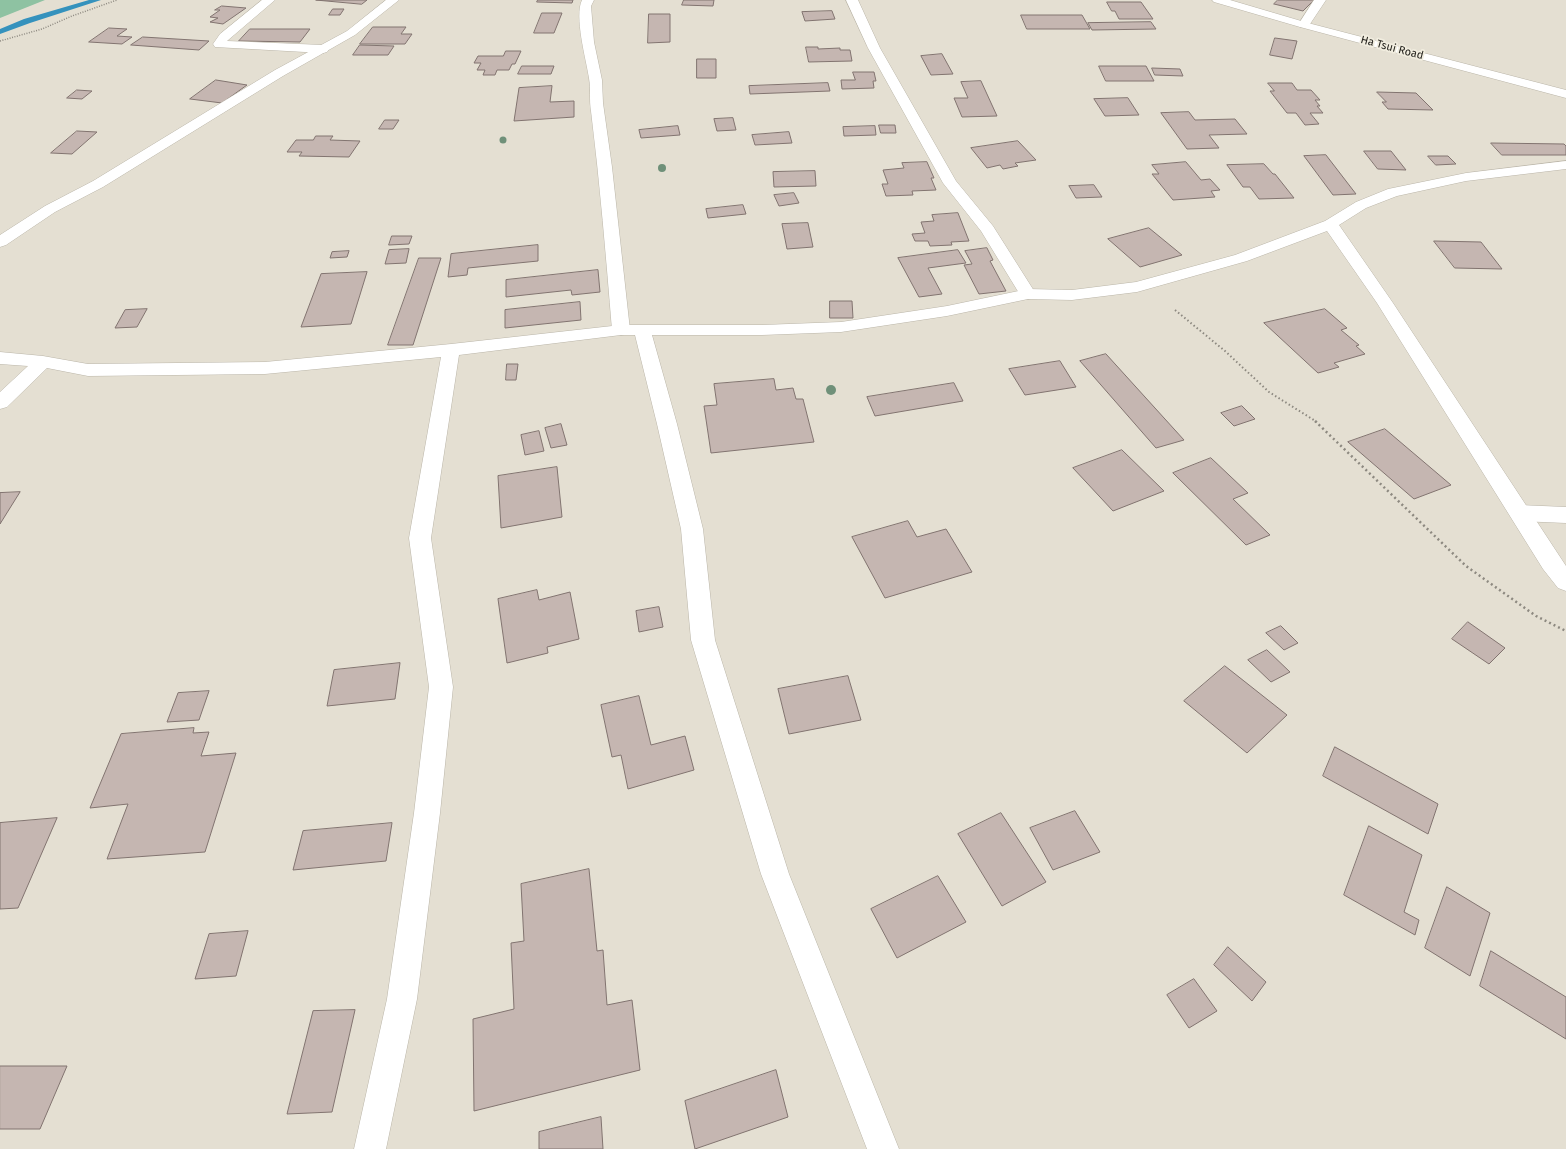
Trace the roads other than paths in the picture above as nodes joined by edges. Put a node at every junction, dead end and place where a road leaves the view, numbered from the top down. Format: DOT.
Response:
graph roads {
  1 [pos="269,0"];
  2 [pos="393,0"];
  3 [pos="588,0"];
  4 [pos="852,0"];
  5 [pos="1218,0"];
  6 [pos="1320,0"];
  7 [pos="1304,25"];
  8 [pos="323,49"];
  9 [pos="1566,94"];
  10 [pos="1566,165"];
  11 [pos="1330,224"];
  12 [pos="0,242"];
  13 [pos="1028,294"];
  14 [pos="632,330"];
  15 [pos="452,350"];
  16 [pos="0,358"];
  17 [pos="43,362"];
  18 [pos="0,403"];
  19 [pos="1519,513"];
  20 [pos="1566,515"];
  21 [pos="1566,582"];
  22 [pos="370,1149"];
  23 [pos="883,1149"];
  1 -- 8 [label="street"];
  2 -- 8 [label="street"];
  3 -- 14 [label="street"];
  4 -- 13 [label="street"];
  5 -- 7 [label="street, Ha Tsui Road"];
  6 -- 7 [label="street"];
  7 -- 9 [label="street, Ha Tsui Road"];
  8 -- 12 [label="street"];
  10 -- 11 [label="street"];
  11 -- 13 [label="street"];
  11 -- 19 [label="street"];
  13 -- 14 [label="street"];
  14 -- 15 [label="street"];
  14 -- 23 [label="street"];
  15 -- 17 [label="street"];
  15 -- 22 [label="street"];
  16 -- 17 [label="street"];
  17 -- 18 [label="street"];
  19 -- 20 [label="street"];
  19 -- 21 [label="street"];
}
